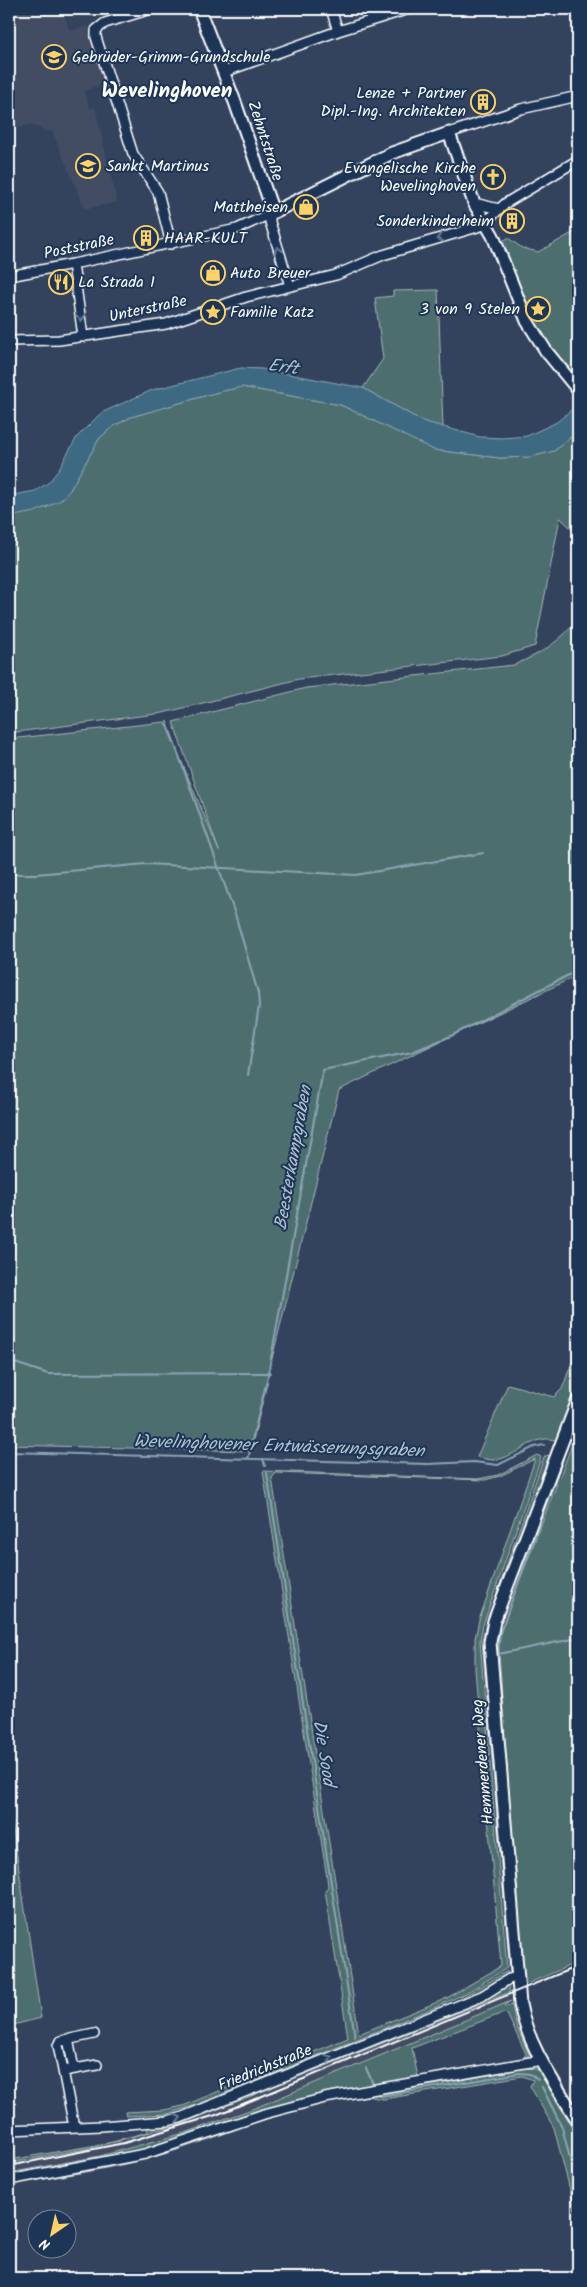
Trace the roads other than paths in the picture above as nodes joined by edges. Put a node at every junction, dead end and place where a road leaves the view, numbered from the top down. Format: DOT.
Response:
graph roads {
  1 [pos="151,9"];
  2 [pos="200,9"];
  3 [pos="331,9"];
  4 [pos="409,9"];
  5 [pos="338,31"];
  6 [pos="224,72"];
  7 [pos="578,96"];
  8 [pos="449,133"];
  9 [pos="578,160"];
  10 [pos="474,203"];
  11 [pos="499,209"];
  12 [pos="270,214"];
  13 [pos="486,223"];
  14 [pos="171,244"];
  15 [pos="73,264"];
  16 [pos="9,276"];
  17 [pos="290,286"];
  18 [pos="83,337"];
  19 [pos="9,341"];
  20 [pos="578,390"];
  21 [pos="578,1400"];
  22 [pos="517,1977"];
  23 [pos="94,2034"];
  24 [pos="62,2042"];
  25 [pos="542,2060"];
  26 [pos="97,2065"];
  27 [pos="74,2069"];
  28 [pos="64,2071"];
  29 [pos="578,2121"];
  30 [pos="74,2127"];
  31 [pos="9,2130"];
  32 [pos="9,2180"];
  1 -- 14 [label="street"];
  2 -- 6 [label="main road, Zehntstraße"];
  3 -- 5 [label="street"];
  4 -- 5 [label="street"];
  5 -- 6 [label="street"];
  6 -- 12 [label="main road, Zehntstraße"];
  7 -- 8 [label="street"];
  8 -- 10 [label="main road"];
  8 -- 12 [label="main road"];
  9 -- 11 [label="street"];
  10 -- 11 [label="street"];
  10 -- 13 [label="main road"];
  11 -- 13 [label="street"];
  12 -- 14 [label="street, Poststraße"];
  17 -- 12 [label="street, Zehntstraße, one-way"];
  13 -- 17 [label="street, Unterstraße, one-way"];
  13 -- 20 [label="main road"];
  14 -- 15 [label="street, Poststraße"];
  15 -- 16 [label="street, Poststraße"];
  15 -- 18 [label="street, one-way"];
  17 -- 18 [label="street, Unterstraße"];
  18 -- 19 [label="street, Unterstraße"];
  21 -- 22 [label="main road, Hemmerdener Weg"];
  22 -- 25 [label="main road, Hemmerdener Weg"];
  30 -- 22 [label="street, Friedrichstraße, one-way"];
  23 -- 24 [label="street"];
  24 -- 27 [label="street"];
  24 -- 28 [label="street"];
  25 -- 29 [label="main road, Hemmerdener Weg"];
  25 -- 32 [label="street"];
  26 -- 27 [label="street"];
  27 -- 28 [label="street"];
  28 -- 30 [label="street"];
  30 -- 31 [label="street, Friedrichstraße"];
}
